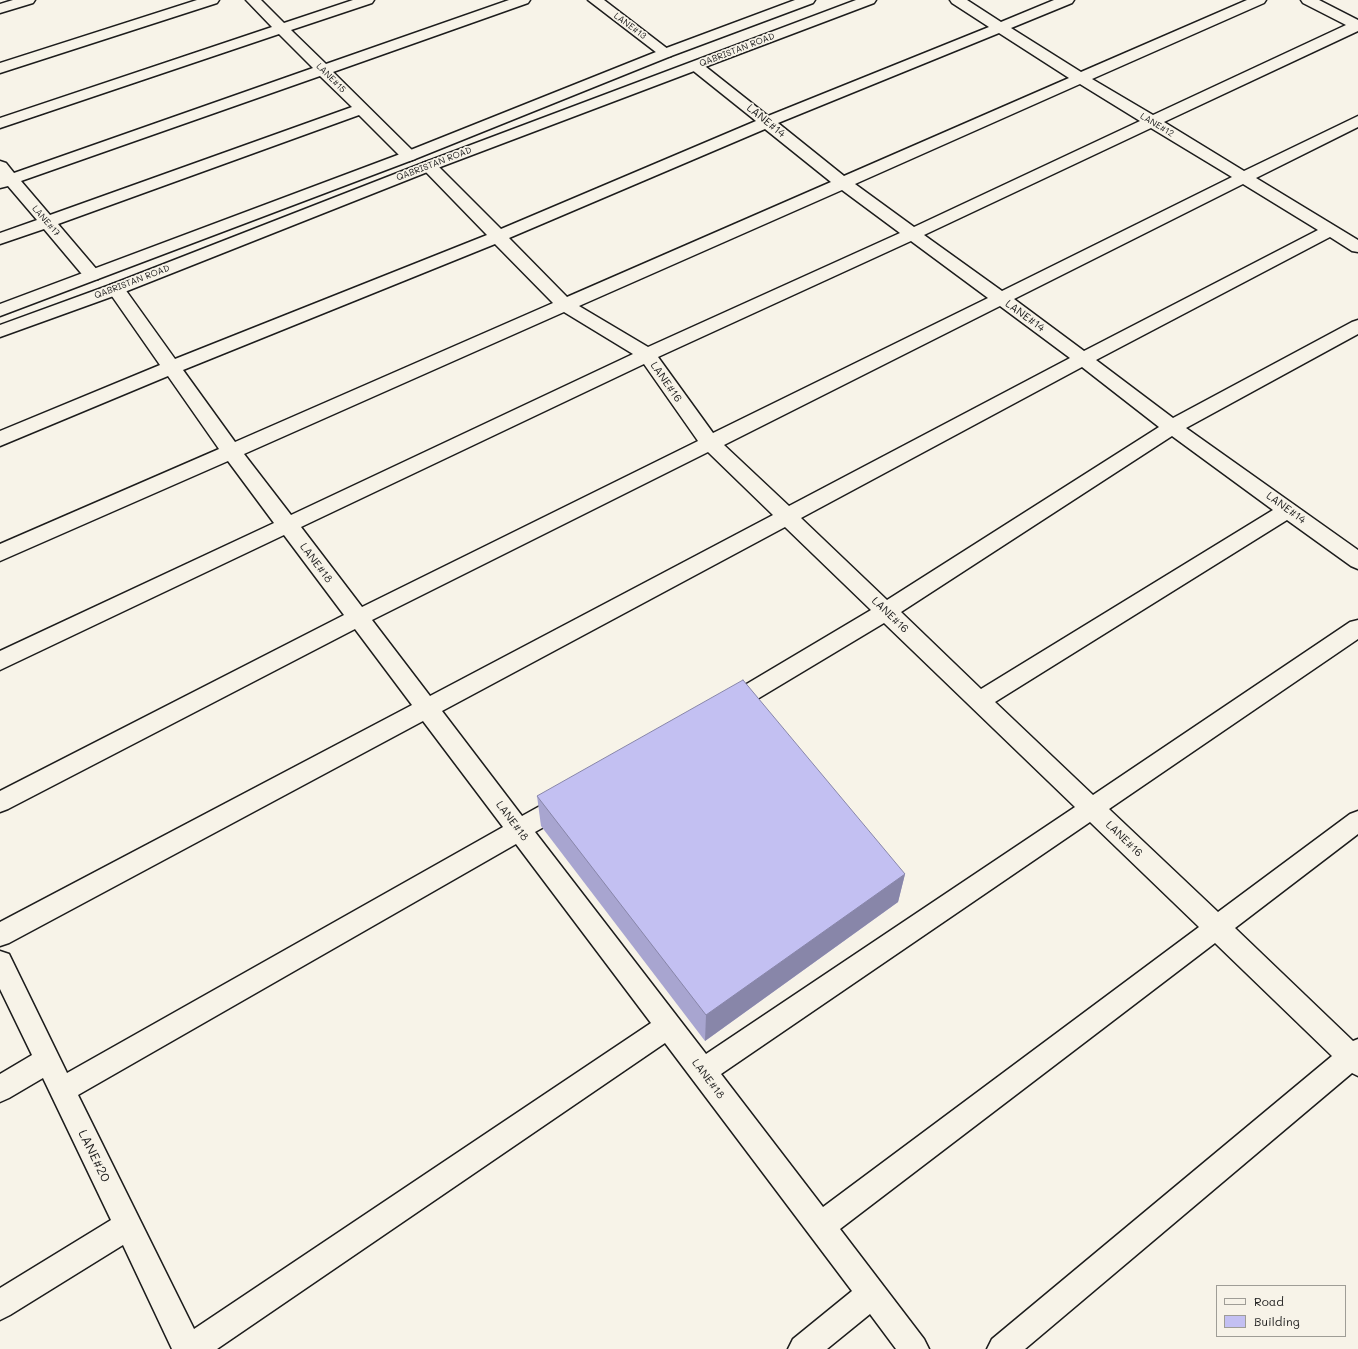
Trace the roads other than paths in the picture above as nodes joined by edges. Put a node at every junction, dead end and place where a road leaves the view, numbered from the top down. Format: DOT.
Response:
graph roads {
  1 [pos="28,0"];
  2 [pos="212,0"];
  3 [pos="253,0"];
  4 [pos="367,0"];
  5 [pos="523,0"];
  6 [pos="595,0"];
  7 [pos="808,0"];
  8 [pos="869,0"];
  9 [pos="957,0"];
  10 [pos="1067,0"];
  11 [pos="1259,0"];
  12 [pos="1308,0"];
  13 [pos="0,9"];
  14 [pos="1355,22"];
  15 [pos="1000,28"];
  16 [pos="281,29"];
  17 [pos="666,53"];
  18 [pos="696,66"];
  19 [pos="0,68"];
  20 [pos="322,70"];
  21 [pos="1080,78"];
  22 [pos="362,109"];
  23 [pos="1358,121"];
  24 [pos="767,122"];
  25 [pos="1152,122"];
  26 [pos="0,123"];
  27 [pos="409,156"];
  28 [pos="0,166"];
  29 [pos="429,166"];
  30 [pos="1244,178"];
  31 [pos="5,182"];
  32 [pos="843,183"];
  33 [pos="47,222"];
  34 [pos="1330,230"];
  35 [pos="912,234"];
  36 [pos="497,236"];
  37 [pos="0,239"];
  38 [pos="1358,247"];
  39 [pos="92,275"];
  40 [pos="116,289"];
  41 [pos="41,294"];
  42 [pos="1000,299"];
  43 [pos="565,305"];
  44 [pos="0,310"];
  45 [pos="51,311"];
  46 [pos="1358,326"];
  47 [pos="0,331"];
  48 [pos="647,355"];
  49 [pos="1083,359"];
  50 [pos="172,367"];
  51 [pos="1172,427"];
  52 [pos="0,439"];
  53 [pos="710,443"];
  54 [pos="232,452"];
  55 [pos="1289,510"];
  56 [pos="788,517"];
  57 [pos="287,524"];
  58 [pos="0,554"];
  59 [pos="1358,561"];
  60 [pos="886,611"];
  61 [pos="358,618"];
  62 [pos="1358,628"];
  63 [pos="0,661"];
  64 [pos="979,701"];
  65 [pos="427,709"];
  66 [pos="710,717"];
  67 [pos="580,794"];
  68 [pos="0,802"];
  69 [pos="1092,808"];
  70 [pos="1358,821"];
  71 [pos="519,831"];
  72 [pos="1216,927"];
  73 [pos="0,935"];
  74 [pos="0,962"];
  75 [pos="668,1026"];
  76 [pos="1356,1057"];
  77 [pos="48,1060"];
  78 [pos="703,1071"];
  79 [pos="0,1088"];
  80 [pos="62,1090"];
  81 [pos="128,1225"];
  82 [pos="821,1226"];
  83 [pos="872,1294"];
  84 [pos="0,1305"];
  85 [pos="189,1349"];
  86 [pos="803,1349"];
  87 [pos="914,1349"];
  88 [pos="1002,1349"];
  1 -- 13 [label="street"];
  2 -- 19 [label="street"];
  3 -- 16 [label="street, LANE#15"];
  4 -- 16 [label="street"];
  5 -- 20 [label="street"];
  6 -- 17 [label="street, LANE#13"];
  7 -- 17 [label="street, QABRISTAN ROAD"];
  8 -- 18 [label="street, QABRISTAN ROAD"];
  9 -- 15 [label="street, LANE#12"];
  10 -- 15 [label="street"];
  11 -- 21 [label="street"];
  12 -- 14 [label="street"];
  14 -- 25 [label="street"];
  15 -- 21 [label="street, LANE#12"];
  15 -- 24 [label="street"];
  16 -- 20 [label="street, LANE#15"];
  16 -- 26 [label="street"];
  17 -- 27 [label="street, QABRISTAN ROAD"];
  18 -- 24 [label="street, LANE#14"];
  18 -- 29 [label="street, QABRISTAN ROAD"];
  20 -- 22 [label="street, LANE#15"];
  20 -- 31 [label="street"];
  21 -- 25 [label="street, LANE#12"];
  21 -- 32 [label="street"];
  22 -- 27 [label="street, LANE#15"];
  22 -- 33 [label="street"];
  23 -- 30 [label="street"];
  24 -- 32 [label="street, LANE#14"];
  24 -- 36 [label="street"];
  25 -- 30 [label="street, LANE#12"];
  25 -- 35 [label="street"];
  27 -- 39 [label="street, QABRISTAN ROAD"];
  28 -- 31 [label="street, LANE#17"];
  29 -- 36 [label="street, LANE#16"];
  29 -- 40 [label="street, QABRISTAN ROAD"];
  30 -- 34 [label="street, LANE#12"];
  30 -- 42 [label="street"];
  31 -- 33 [label="street, LANE#17"];
  32 -- 35 [label="street, LANE#14"];
  32 -- 43 [label="street"];
  33 -- 37 [label="street"];
  33 -- 39 [label="street, LANE#17"];
  34 -- 38 [label="street, LANE#12"];
  34 -- 49 [label="street"];
  35 -- 42 [label="street, LANE#14"];
  35 -- 48 [label="street"];
  36 -- 43 [label="street, LANE#16"];
  36 -- 50 [label="street"];
  39 -- 41 [label="street, QABRISTAN ROAD"];
  40 -- 45 [label="street, QABRISTAN ROAD"];
  40 -- 50 [label="street, LANE#18"];
  41 -- 44 [label="street, QABRISTAN ROAD"];
  41 -- 45 [label="street"];
  42 -- 49 [label="street, LANE#14"];
  42 -- 53 [label="street"];
  43 -- 48 [label="street, LANE#16"];
  43 -- 54 [label="street"];
  45 -- 47 [label="street, QABRISTAN ROAD"];
  46 -- 51 [label="street"];
  48 -- 53 [label="street, LANE#16"];
  48 -- 57 [label="street"];
  49 -- 51 [label="street, LANE#14"];
  49 -- 56 [label="street"];
  50 -- 52 [label="street"];
  50 -- 54 [label="street, LANE#18"];
  51 -- 55 [label="street, LANE#14"];
  51 -- 60 [label="street"];
  53 -- 56 [label="street, LANE#16"];
  53 -- 61 [label="street"];
  54 -- 57 [label="street, LANE#18"];
  54 -- 58 [label="street"];
  55 -- 59 [label="street, LANE#14"];
  55 -- 64 [label="street"];
  56 -- 60 [label="street, LANE#16"];
  56 -- 65 [label="street"];
  57 -- 61 [label="street, LANE#18"];
  57 -- 63 [label="street"];
  60 -- 64 [label="street, LANE#16"];
  60 -- 66 [label="street"];
  61 -- 65 [label="street, LANE#18"];
  61 -- 68 [label="street"];
  62 -- 69 [label="street"];
  64 -- 69 [label="street, LANE#16"];
  65 -- 71 [label="street, LANE#18"];
  65 -- 73 [label="street"];
  67 -- 71 [label="street"];
  69 -- 72 [label="street, LANE#16"];
  69 -- 78 [label="street"];
  70 -- 72 [label="street"];
  71 -- 75 [label="street, LANE#18"];
  71 -- 80 [label="street"];
  72 -- 76 [label="street, LANE#16"];
  72 -- 82 [label="street"];
  74 -- 77 [label="street, LANE#20"];
  75 -- 78 [label="street, LANE#18"];
  75 -- 85 [label="street"];
  76 -- 88 [label="street"];
  77 -- 79 [label="street"];
  77 -- 80 [label="street, LANE#20"];
  78 -- 82 [label="street, LANE#18"];
  80 -- 81 [label="street, LANE#20"];
  81 -- 84 [label="street"];
  81 -- 85 [label="street, LANE#20"];
  82 -- 83 [label="street, LANE#18"];
  83 -- 86 [label="street"];
  83 -- 87 [label="street, LANE#18"];
}
